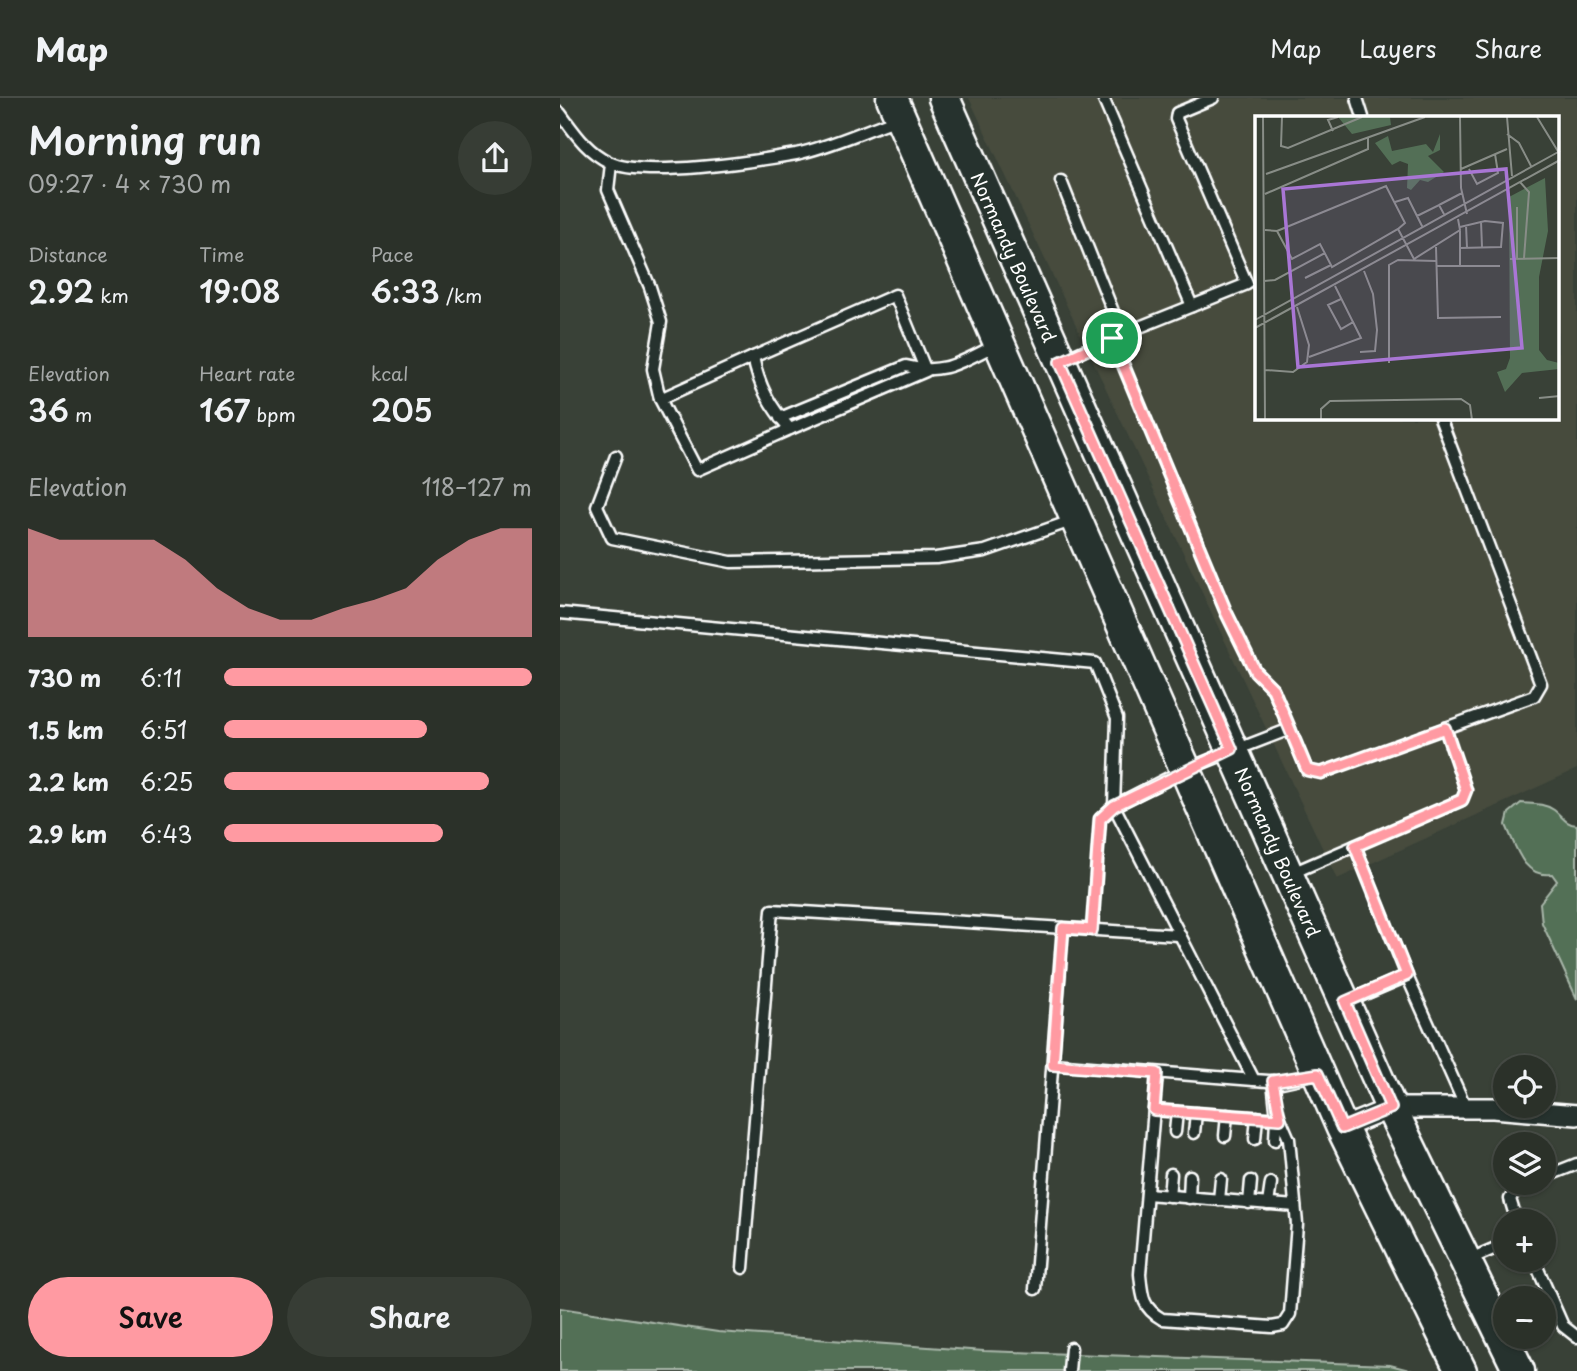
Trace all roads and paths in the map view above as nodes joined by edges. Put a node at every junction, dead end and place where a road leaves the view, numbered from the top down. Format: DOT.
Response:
graph roads {
  1 [pos="944,98"];
  2 [pos="1103,98"];
  3 [pos="1213,98"];
  4 [pos="1357,98"];
  5 [pos="896,108"];
  6 [pos="560,113"];
  7 [pos="1363,116"];
  8 [pos="611,163"];
  9 [pos="1061,181"];
  10 [pos="1192,306"];
  11 [pos="1117,336"];
  12 [pos="1000,343"];
  13 [pos="753,357"];
  14 [pos="1060,362"];
  15 [pos="926,371"];
  16 [pos="660,399"];
  17 [pos="780,418"];
  18 [pos="1441,420"];
  19 [pos="790,429"];
  20 [pos="616,456"];
  21 [pos="1074,519"];
  22 [pos="560,613"];
  23 [pos="1445,728"];
  24 [pos="1290,729"];
  25 [pos="1232,749"];
  26 [pos="1184,770"];
  27 [pos="1114,806"];
  28 [pos="1355,846"];
  29 [pos="1288,875"];
  30 [pos="1063,928"];
  31 [pos="1092,930"];
  32 [pos="1178,935"];
  33 [pos="1407,975"];
  34 [pos="1345,1002"];
  35 [pos="1053,1065"];
  36 [pos="1157,1073"];
  37 [pos="1318,1074"];
  38 [pos="1254,1080"];
  39 [pos="1273,1081"];
  40 [pos="1391,1108"];
  41 [pos="1466,1108"];
  42 [pos="1154,1110"];
  43 [pos="1177,1112"];
  44 [pos="1196,1113"];
  45 [pos="1227,1115"];
  46 [pos="1577,1115"];
  47 [pos="1257,1117"];
  48 [pos="1278,1119"];
  49 [pos="1342,1128"];
  50 [pos="1175,1132"];
  51 [pos="1194,1133"];
  52 [pos="1225,1136"];
  53 [pos="1255,1139"];
  54 [pos="1275,1140"];
  55 [pos="1577,1164"];
  56 [pos="1556,1172"];
  57 [pos="1171,1174"];
  58 [pos="1190,1176"];
  59 [pos="1221,1179"];
  60 [pos="1251,1181"];
  61 [pos="1271,1183"];
  62 [pos="1147,1194"];
  63 [pos="1169,1196"];
  64 [pos="1189,1198"];
  65 [pos="1219,1200"];
  66 [pos="1249,1203"];
  67 [pos="1268,1204"];
  68 [pos="1295,1206"];
  69 [pos="1493,1249"];
  70 [pos="1465,1261"];
  71 [pos="743,1268"];
  72 [pos="1539,1272"];
  73 [pos="1035,1289"];
  74 [pos="1577,1337"];
  75 [pos="1071,1348"];
  76 [pos="1069,1371"];
  77 [pos="1461,1371"];
  78 [pos="1519,1371"];
  1 -- 14 [label="main road, Normandy Boulevard"];
  2 -- 10 [label="lane"];
  3 -- 10 [label="lane"];
  4 -- 7 [label="lane"];
  5 -- 8 [label="lane"];
  5 -- 12 [label="main road"];
  6 -- 8 [label="lane"];
  8 -- 16 [label="lane"];
  9 -- 11 [label="lane"];
  10 -- 11 [label="lane"];
  11 -- 14 [label="lane"];
  11 -- 24 [label="lane"];
  12 -- 15 [label="lane"];
  12 -- 21 [label="main road"];
  13 -- 15 [label="lane"];
  13 -- 16 [label="lane"];
  13 -- 17 [label="lane"];
  14 -- 25 [label="main road, Normandy Boulevard"];
  15 -- 17 [label="lane"];
  15 -- 19 [label="lane"];
  16 -- 19 [label="lane"];
  17 -- 19 [label="lane"];
  18 -- 23 [label="lane"];
  20 -- 21 [label="lane"];
  21 -- 26 [label="main road"];
  22 -- 27 [label="lane"];
  23 -- 24 [label="lane"];
  23 -- 28 [label="lane"];
  24 -- 25 [label="lane"];
  25 -- 26 [label="lane"];
  25 -- 29 [label="main road, Normandy Boulevard"];
  26 -- 27 [label="lane"];
  26 -- 37 [label="main road"];
  27 -- 31 [label="lane"];
  27 -- 32 [label="lane"];
  28 -- 29 [label="lane"];
  28 -- 33 [label="lane"];
  29 -- 34 [label="main road, Normandy Boulevard"];
  30 -- 31 [label="lane"];
  30 -- 35 [label="lane"];
  30 -- 71 [label="lane"];
  31 -- 32 [label="lane"];
  32 -- 38 [label="lane"];
  33 -- 34 [label="lane"];
  33 -- 41 [label="lane"];
  34 -- 40 [label="main road, Normandy Boulevard"];
  35 -- 36 [label="lane"];
  35 -- 73 [label="lane"];
  36 -- 38 [label="lane"];
  36 -- 42 [label="lane"];
  37 -- 39 [label="lane"];
  37 -- 49 [label="main road"];
  38 -- 39 [label="lane"];
  39 -- 48 [label="lane"];
  40 -- 41 [label="street"];
  40 -- 49 [label="street"];
  40 -- 70 [label="main road, Normandy Boulevard"];
  41 -- 46 [label="street"];
  42 -- 43 [label="lane"];
  42 -- 62 [label="lane"];
  43 -- 44 [label="lane"];
  43 -- 50 [label="lane"];
  44 -- 45 [label="lane"];
  44 -- 51 [label="lane"];
  45 -- 47 [label="lane"];
  45 -- 52 [label="lane"];
  47 -- 48 [label="lane"];
  47 -- 53 [label="lane"];
  48 -- 54 [label="lane"];
  48 -- 68 [label="lane"];
  49 -- 77 [label="main road"];
  55 -- 56 [label="lane"];
  57 -- 63 [label="lane"];
  58 -- 64 [label="lane"];
  59 -- 65 [label="lane"];
  60 -- 66 [label="lane"];
  61 -- 67 [label="lane"];
  62 -- 63 [label="lane"];
  62 -- 68 [label="lane"];
  63 -- 64 [label="lane"];
  64 -- 65 [label="lane"];
  65 -- 66 [label="lane"];
  66 -- 67 [label="lane"];
  67 -- 68 [label="lane"];
  69 -- 70 [label="lane"];
  70 -- 78 [label="main road, Normandy Boulevard"];
  72 -- 74 [label="lane"];
  75 -- 76 [label="lane"];
}
